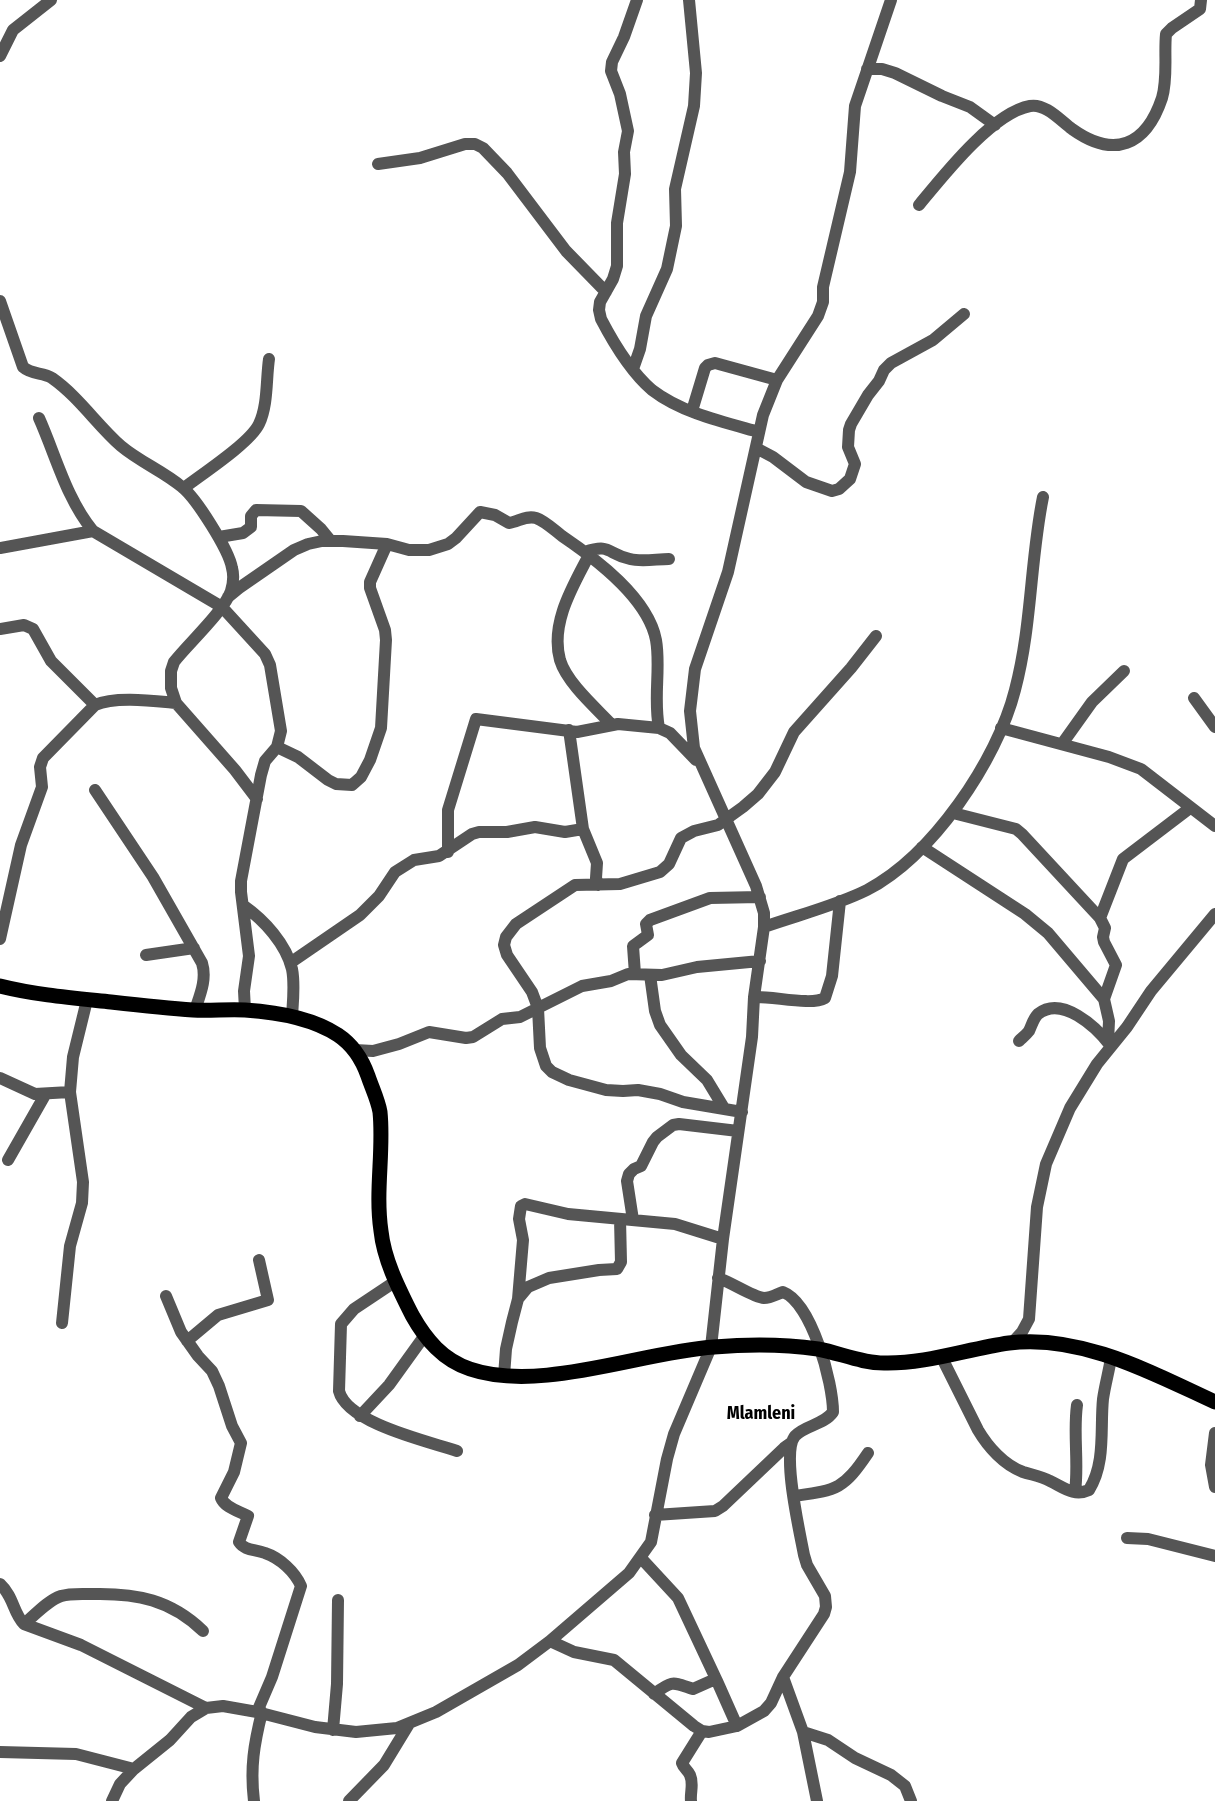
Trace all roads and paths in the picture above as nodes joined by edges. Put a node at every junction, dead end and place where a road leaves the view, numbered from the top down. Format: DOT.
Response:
graph roads {
  1 [pos="51,0"];
  2 [pos="636,0"];
  3 [pos="689,0"];
  4 [pos="891,0"];
  5 [pos="1201,0"];
  6 [pos="0,56"];
  7 [pos="867,69"];
  8 [pos="995,125"];
  9 [pos="378,164"];
  10 [pos="919,205"];
  11 [pos="606,292"];
  12 [pos="0,301"];
  13 [pos="964,314"];
  14 [pos="268,359"];
  15 [pos="633,369"];
  16 [pos="777,380"];
  17 [pos="692,411"];
  18 [pos="39,418"];
  19 [pos="759,432"];
  20 [pos="756,448"];
  21 [pos="184,488"];
  22 [pos="1043,497"];
  23 [pos="93,531"];
  24 [pos="219,537"];
  25 [pos="330,540"];
  26 [pos="387,544"];
  27 [pos="0,548"];
  28 [pos="587,554"];
  29 [pos="669,559"];
  30 [pos="225,602"];
  31 [pos="0,629"];
  32 [pos="876,636"];
  33 [pos="1124,671"];
  34 [pos="1194,698"];
  35 [pos="176,703"];
  36 [pos="95,705"];
  37 [pos="612,724"];
  38 [pos="1215,727"];
  39 [pos="658,728"];
  40 [pos="1001,728"];
  41 [pos="568,730"];
  42 [pos="1062,744"];
  43 [pos="277,747"];
  44 [pos="699,763"];
  45 [pos="94,790"];
  46 [pos="257,799"];
  47 [pos="1190,808"];
  48 [pos="953,813"];
  49 [pos="727,818"];
  50 [pos="1215,826"];
  51 [pos="584,829"];
  52 [pos="922,847"];
  53 [pos="448,852"];
  54 [pos="598,885"];
  55 [pos="760,897"];
  56 [pos="840,901"];
  57 [pos="243,906"];
  58 [pos="1215,914"];
  59 [pos="1100,918"];
  60 [pos="764,927"];
  61 [pos="0,939"];
  62 [pos="194,948"];
  63 [pos="146,955"];
  64 [pos="760,961"];
  65 [pos="290,963"];
  66 [pos="635,974"];
  67 [pos="650,975"];
  68 [pos="0,986"];
  69 [pos="754,997"];
  70 [pos="1104,999"];
  71 [pos="87,1000"];
  72 [pos="538,1008"];
  73 [pos="195,1010"];
  74 [pos="245,1010"];
  75 [pos="292,1016"];
  76 [pos="1019,1041"];
  77 [pos="1109,1044"];
  78 [pos="355,1050"];
  79 [pos="0,1078"];
  80 [pos="70,1092"];
  81 [pos="45,1095"];
  82 [pos="723,1108"];
  83 [pos="742,1112"];
  84 [pos="738,1131"];
  85 [pos="8,1160"];
  86 [pos="626,1220"];
  87 [pos="723,1239"];
  88 [pos="259,1260"];
  89 [pos="718,1278"];
  90 [pos="396,1281"];
  91 [pos="166,1296"];
  92 [pos="518,1299"];
  93 [pos="1029,1319"];
  94 [pos="62,1323"];
  95 [pos="425,1335"];
  96 [pos="187,1341"];
  97 [pos="1044,1342"];
  98 [pos="1012,1343"];
  99 [pos="711,1347"];
  100 [pos="820,1350"];
  101 [pos="941,1356"];
  102 [pos="1111,1358"];
  103 [pos="504,1376"];
  104 [pos="1215,1402"];
  105 [pos="1077,1405"];
  106 [pos="360,1416"];
  107 [pos="1215,1433"];
  108 [pos="791,1443"];
  109 [pos="457,1450"];
  110 [pos="867,1453"];
  111 [pos="1215,1487"];
  112 [pos="1075,1492"];
  113 [pos="794,1496"];
  114 [pos="655,1515"];
  115 [pos="1126,1539"];
  116 [pos="1215,1556"];
  117 [pos="641,1558"];
  118 [pos="0,1584"];
  119 [pos="338,1600"];
  120 [pos="24,1624"];
  121 [pos="203,1631"];
  122 [pos="550,1641"];
  123 [pos="783,1677"];
  124 [pos="717,1681"];
  125 [pos="654,1694"];
  126 [pos="206,1708"];
  127 [pos="260,1712"];
  128 [pos="409,1724"];
  129 [pos="737,1726"];
  130 [pos="333,1730"];
  131 [pos="702,1731"];
  132 [pos="803,1732"];
  133 [pos="0,1752"];
  134 [pos="134,1769"];
  135 [pos="112,1801"];
  136 [pos="254,1801"];
  137 [pos="349,1801"];
  138 [pos="692,1801"];
  139 [pos="816,1801"];
  140 [pos="911,1801"];
  1 -- 6 [label="street"];
  2 -- 11 [label="street"];
  3 -- 15 [label="street"];
  4 -- 7 [label="street"];
  5 -- 8 [label="street"];
  7 -- 8 [label="street"];
  7 -- 16 [label="street"];
  8 -- 10 [label="street"];
  9 -- 11 [label="street"];
  11 -- 15 [label="street"];
  12 -- 21 [label="street"];
  13 -- 20 [label="street"];
  14 -- 21 [label="street"];
  15 -- 17 [label="street"];
  16 -- 17 [label="street"];
  16 -- 19 [label="street"];
  17 -- 19 [label="street"];
  18 -- 23 [label="street"];
  19 -- 20 [label="street"];
  20 -- 44 [label="street"];
  21 -- 24 [label="street"];
  22 -- 40 [label="street"];
  23 -- 27 [label="street"];
  23 -- 30 [label="street"];
  24 -- 25 [label="street"];
  24 -- 30 [label="street"];
  25 -- 26 [label="street"];
  25 -- 30 [label="street"];
  26 -- 28 [label="street"];
  26 -- 43 [label="street"];
  28 -- 29 [label="street"];
  28 -- 37 [label="street"];
  28 -- 39 [label="street"];
  30 -- 35 [label="street"];
  30 -- 43 [label="street"];
  31 -- 36 [label="street"];
  32 -- 49 [label="street"];
  33 -- 42 [label="street"];
  34 -- 38 [label="street"];
  35 -- 36 [label="street"];
  35 -- 46 [label="street"];
  36 -- 61 [label="street"];
  37 -- 39 [label="street"];
  37 -- 41 [label="street"];
  39 -- 44 [label="street"];
  40 -- 42 [label="street"];
  40 -- 48 [label="street"];
  41 -- 51 [label="street"];
  41 -- 53 [label="street"];
  42 -- 47 [label="street"];
  43 -- 46 [label="street"];
  44 -- 49 [label="street"];
  45 -- 62 [label="street"];
  46 -- 57 [label="street"];
  47 -- 50 [label="street"];
  47 -- 59 [label="street"];
  48 -- 52 [label="street"];
  48 -- 59 [label="street"];
  49 -- 54 [label="street"];
  49 -- 55 [label="street"];
  51 -- 53 [label="street"];
  51 -- 54 [label="street"];
  52 -- 56 [label="street"];
  52 -- 70 [label="street"];
  53 -- 65 [label="street"];
  54 -- 72 [label="street"];
  55 -- 60 [label="street"];
  55 -- 66 [label="street"];
  56 -- 60 [label="street"];
  56 -- 69 [label="street"];
  57 -- 65 [label="street"];
  57 -- 74 [label="street"];
  58 -- 77 [label="street"];
  59 -- 70 [label="street"];
  60 -- 64 [label="street"];
  62 -- 63 [label="street"];
  62 -- 73 [label="street"];
  64 -- 67 [label="street"];
  64 -- 69 [label="street"];
  65 -- 75 [label="street"];
  66 -- 67 [label="street"];
  66 -- 72 [label="street"];
  67 -- 82 [label="street"];
  68 -- 71 [label="main road"];
  69 -- 83 [label="street"];
  70 -- 77 [label="street"];
  71 -- 73 [label="main road"];
  71 -- 80 [label="street"];
  72 -- 78 [label="street"];
  72 -- 82 [label="street"];
  73 -- 74 [label="main road"];
  74 -- 75 [label="main road"];
  75 -- 78 [label="main road"];
  76 -- 77 [label="street"];
  77 -- 93 [label="street"];
  78 -- 90 [label="main road"];
  79 -- 81 [label="street"];
  80 -- 81 [label="street"];
  80 -- 94 [label="street"];
  81 -- 85 [label="street"];
  82 -- 83 [label="street"];
  83 -- 84 [label="street"];
  84 -- 86 [label="street"];
  84 -- 87 [label="street"];
  86 -- 87 [label="street"];
  86 -- 92 [label="street"];
  86 -- 92 [label="street"];
  87 -- 89 [label="street"];
  88 -- 96 [label="street"];
  89 -- 99 [label="street"];
  89 -- 100 [label="street"];
  90 -- 95 [label="main road"];
  90 -- 106 [label="street"];
  91 -- 96 [label="street"];
  92 -- 103 [label="street"];
  93 -- 97 [label="street"];
  93 -- 98 [label="street"];
  95 -- 103 [label="main road"];
  95 -- 106 [label="street"];
  96 -- 127 [label="street"];
  97 -- 98 [label="main road"];
  97 -- 102 [label="main road"];
  98 -- 101 [label="main road"];
  99 -- 100 [label="main road"];
  99 -- 103 [label="main road"];
  99 -- 114 [label="street"];
  100 -- 101 [label="main road"];
  100 -- 108 [label="street"];
  101 -- 112 [label="street"];
  102 -- 104 [label="main road"];
  102 -- 112 [label="street"];
  105 -- 112 [label="street"];
  106 -- 109 [label="street"];
  107 -- 111 [label="street"];
  108 -- 113 [label="street"];
  108 -- 114 [label="street"];
  110 -- 113 [label="street"];
  113 -- 123 [label="street"];
  114 -- 117 [label="street"];
  115 -- 116 [label="street"];
  117 -- 122 [label="street"];
  117 -- 124 [label="street"];
  118 -- 120 [label="street"];
  119 -- 130 [label="street"];
  120 -- 121 [label="street"];
  120 -- 126 [label="street"];
  122 -- 125 [label="street"];
  122 -- 128 [label="street"];
  123 -- 129 [label="street"];
  123 -- 132 [label="street"];
  124 -- 125 [label="street"];
  124 -- 129 [label="street"];
  125 -- 131 [label="street"];
  126 -- 127 [label="street"];
  126 -- 134 [label="street"];
  127 -- 130 [label="street"];
  127 -- 136 [label="street"];
  128 -- 130 [label="street"];
  128 -- 137 [label="street"];
  129 -- 131 [label="street"];
  131 -- 138 [label="street"];
  132 -- 139 [label="street"];
  132 -- 140 [label="street"];
  133 -- 134 [label="street"];
  134 -- 135 [label="street"];
}
